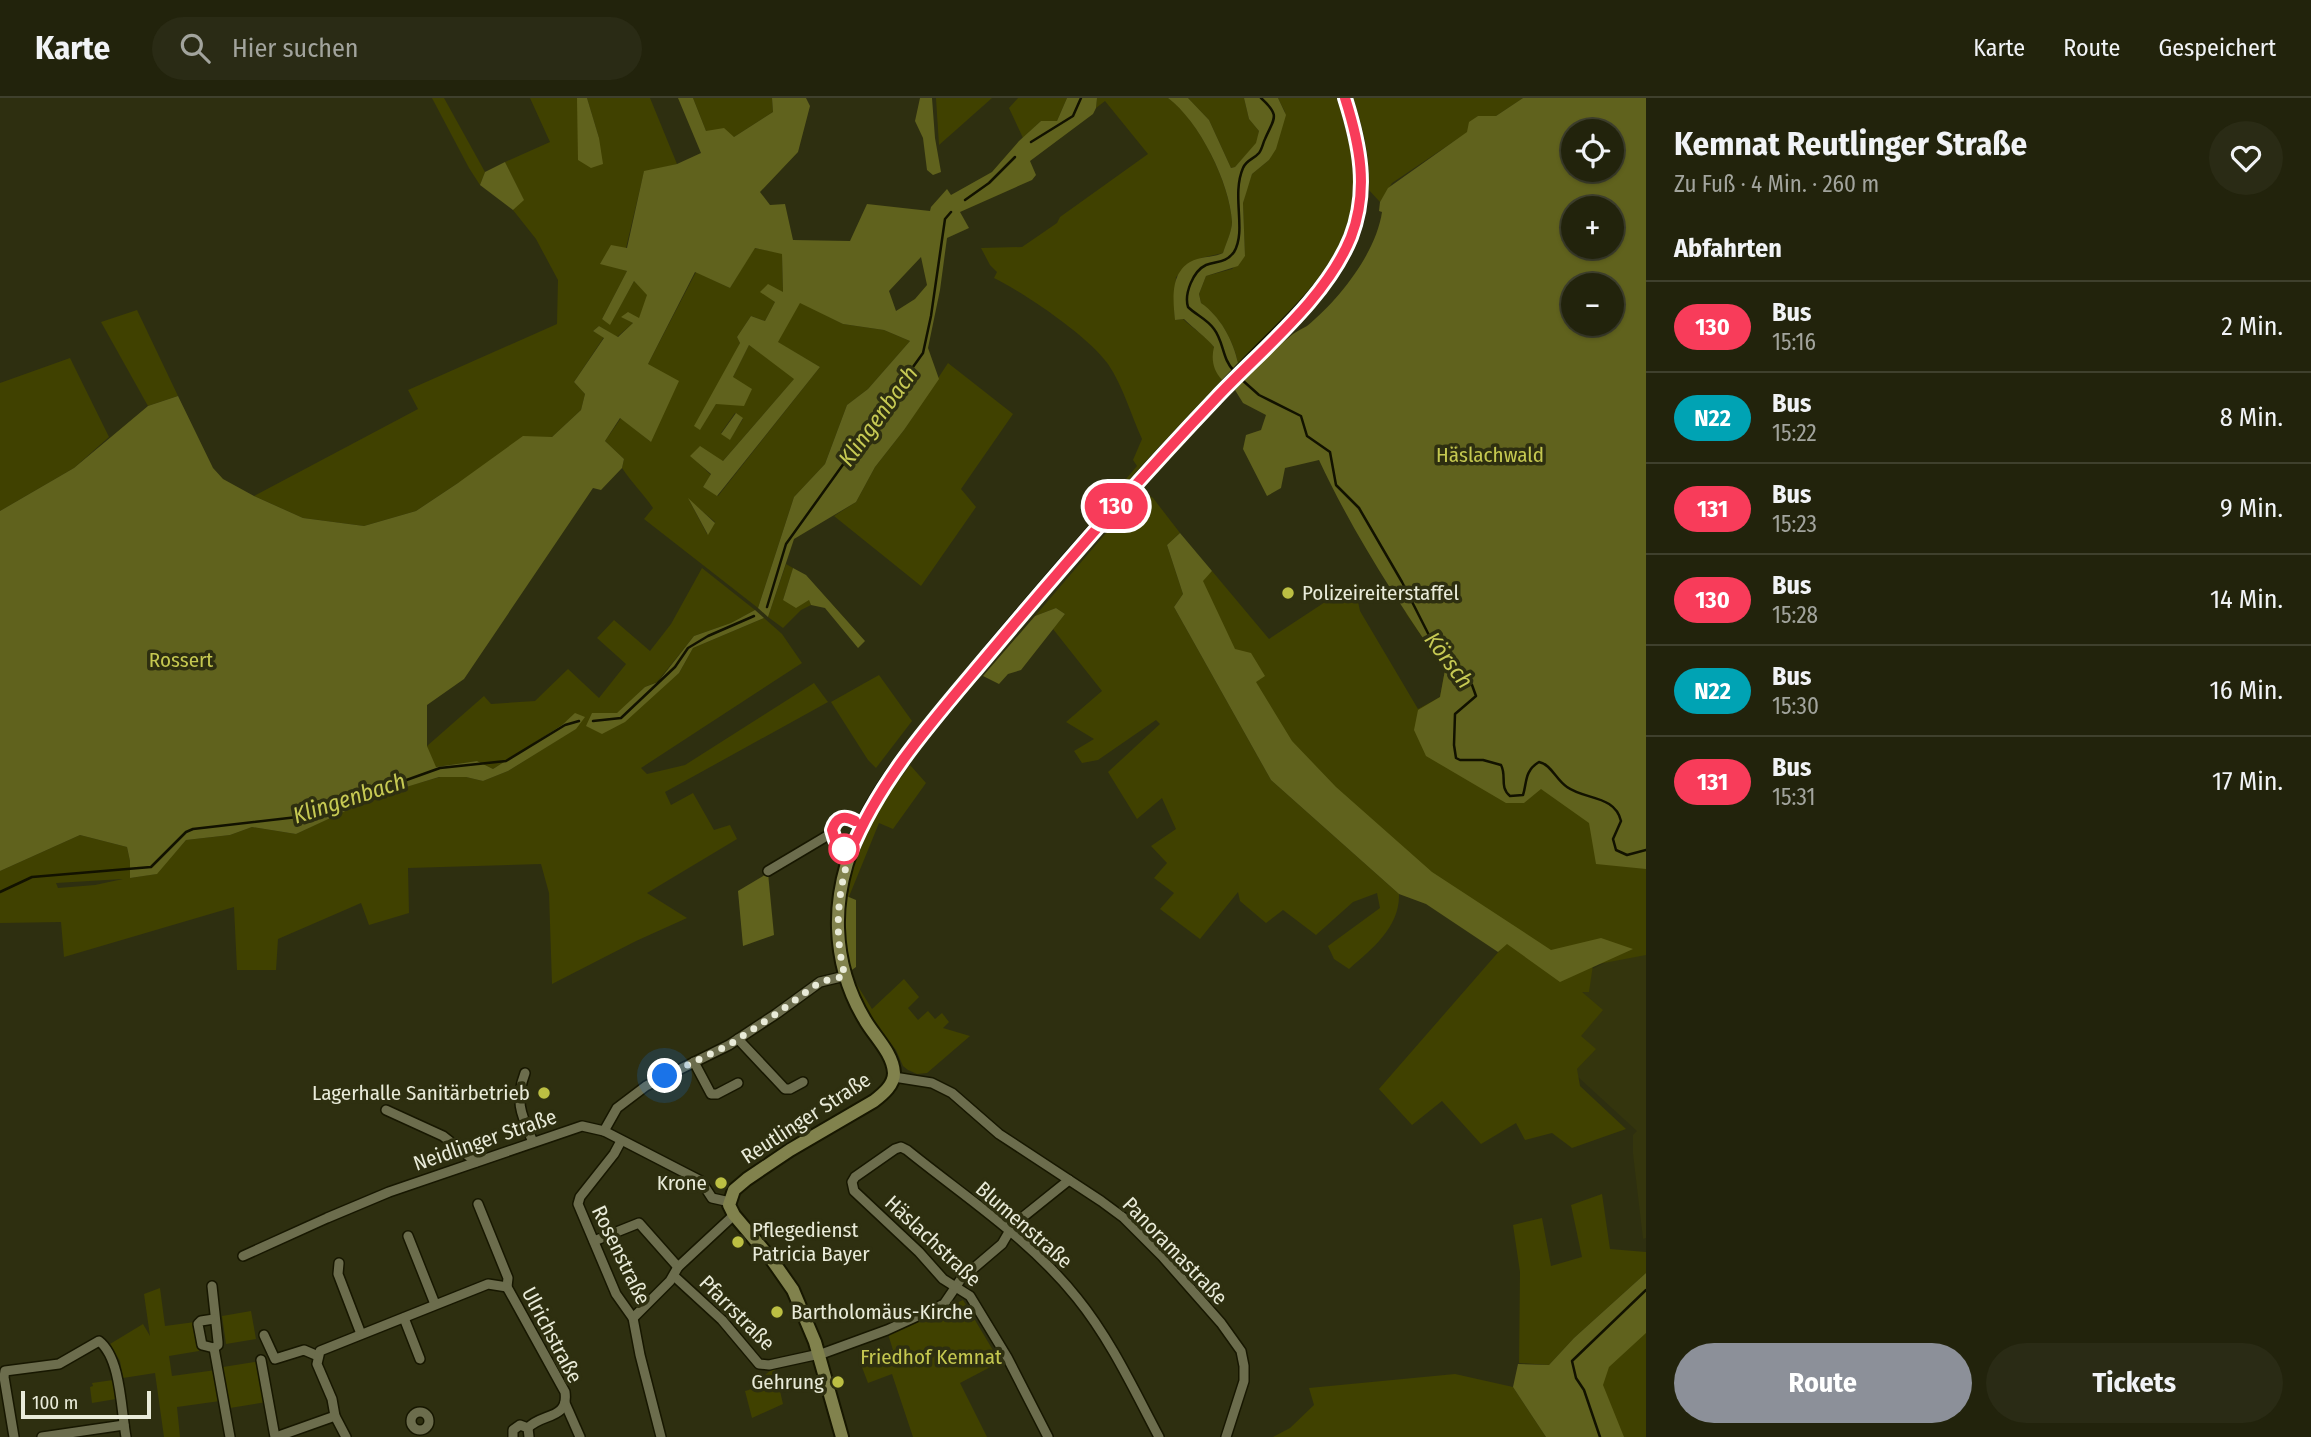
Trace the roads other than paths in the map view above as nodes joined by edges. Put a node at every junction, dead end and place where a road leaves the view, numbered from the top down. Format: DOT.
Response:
graph roads {
  1 [pos="1345,98"];
  2 [pos="861,826"];
  3 [pos="832,833"];
  4 [pos="850,853"];
  5 [pos="768,871"];
  6 [pos="845,976"];
  7 [pos="738,1039"];
  8 [pos="694,1062"];
  9 [pos="524,1073"];
  10 [pos="894,1077"];
  11 [pos="803,1082"];
  12 [pos="738,1083"];
  13 [pos="386,1110"];
  14 [pos="604,1132"];
  15 [pos="621,1141"];
  16 [pos="533,1142"];
  17 [pos="475,1162"];
  18 [pos="1069,1180"];
  19 [pos="852,1184"];
  20 [pos="730,1202"];
  21 [pos="478,1204"];
  22 [pos="734,1215"];
  23 [pos="1009,1231"];
  24 [pos="408,1236"];
  25 [pos="594,1241"];
  26 [pos="243,1256"];
  27 [pos="339,1263"];
  28 [pos="676,1272"];
  29 [pos="212,1286"];
  30 [pos="956,1286"];
  31 [pos="507,1287"];
  32 [pos="435,1304"];
  33 [pos="404,1318"];
  34 [pos="634,1318"];
  35 [pos="214,1319"];
  36 [pos="361,1334"];
  37 [pos="264,1335"];
  38 [pos="214,1348"];
  39 [pos="819,1354"];
  40 [pos="318,1356"];
  41 [pos="420,1359"];
  42 [pos="261,1360"];
  43 [pos="565,1403"];
  44 [pos="335,1416"];
  45 [pos="124,1425"];
  46 [pos="427,1427"];
  47 [pos="528,1433"];
  48 [pos="14,1437"];
  49 [pos="42,1437"];
  50 [pos="126,1437"];
  51 [pos="230,1437"];
  52 [pos="276,1437"];
  53 [pos="346,1437"];
  54 [pos="431,1437"];
  55 [pos="513,1437"];
  56 [pos="580,1437"];
  57 [pos="661,1437"];
  58 [pos="842,1437"];
  59 [pos="1048,1437"];
  60 [pos="1159,1437"];
  61 [pos="1226,1437"];
  1 -- 2 [label="main road, Reutlinger Straße"];
  2 -- 3 [label="street"];
  2 -- 4 [label="main road, Reutlinger Straße"];
  3 -- 4 [label="street"];
  3 -- 5 [label="street"];
  4 -- 6 [label="main road, Reutlinger Straße"];
  6 -- 7 [label="street"];
  6 -- 10 [label="main road, Reutlinger Straße"];
  7 -- 8 [label="street"];
  7 -- 11 [label="street"];
  8 -- 12 [label="street"];
  8 -- 14 [label="street"];
  9 -- 16 [label="street"];
  10 -- 18 [label="street, Panoramastraße"];
  10 -- 20 [label="main road, Reutlinger Straße"];
  13 -- 17 [label="street"];
  14 -- 15 [label="street, Neidlinger Straße"];
  14 -- 16 [label="street, Neidlinger Straße"];
  15 -- 20 [label="street, Neidlinger Straße"];
  15 -- 25 [label="street, Rosenstraße"];
  16 -- 17 [label="street, Neidlinger Straße"];
  17 -- 26 [label="street, Neidlinger Straße"];
  18 -- 23 [label="street"];
  18 -- 61 [label="street, Panoramastraße"];
  19 -- 23 [label="street, Blumenstraße"];
  19 -- 30 [label="street, Häslachstraße"];
  20 -- 22 [label="main road"];
  21 -- 31 [label="street, Ulrichstraße"];
  22 -- 28 [label="street"];
  22 -- 39 [label="main road"];
  23 -- 30 [label="street"];
  23 -- 60 [label="street, Blumenstraße"];
  24 -- 32 [label="street"];
  25 -- 28 [label="street"];
  25 -- 34 [label="street, Rosenstraße"];
  27 -- 36 [label="street"];
  28 -- 34 [label="street"];
  28 -- 39 [label="street, Pfarrstraße"];
  29 -- 35 [label="street"];
  30 -- 39 [label="street"];
  30 -- 59 [label="street, Häslachstraße"];
  31 -- 32 [label="street"];
  31 -- 43 [label="street, Ulrichstraße"];
  32 -- 33 [label="street"];
  33 -- 36 [label="street"];
  33 -- 41 [label="street"];
  34 -- 57 [label="street, Rosenstraße"];
  35 -- 38 [label="street"];
  35 -- 38 [label="street"];
  36 -- 40 [label="street"];
  37 -- 40 [label="street"];
  38 -- 51 [label="street"];
  39 -- 58 [label="main road"];
  40 -- 44 [label="street"];
  42 -- 52 [label="street"];
  43 -- 47 [label="street, Ulrichstraße"];
  43 -- 56 [label="street, Ulrichstraße"];
  44 -- 52 [label="street"];
  44 -- 53 [label="street"];
  45 -- 48 [label="street"];
  45 -- 49 [label="street"];
  45 -- 50 [label="street"];
  46 -- 54 [label="street"];
  47 -- 55 [label="street, Ulrichstraße"];
}
